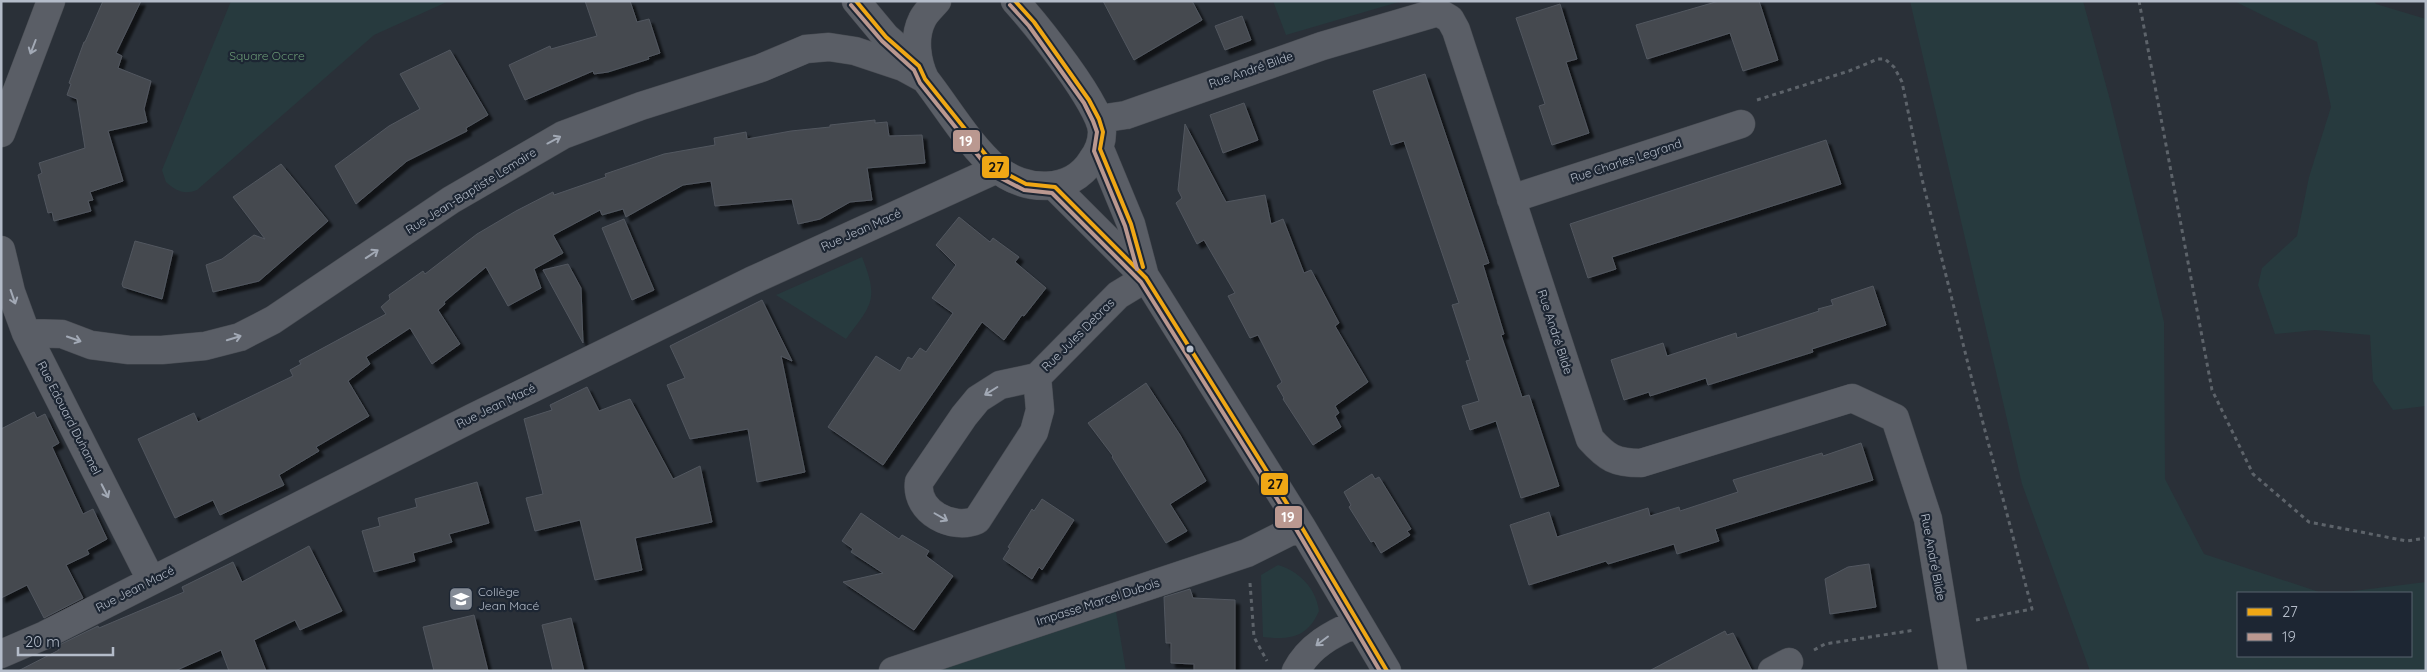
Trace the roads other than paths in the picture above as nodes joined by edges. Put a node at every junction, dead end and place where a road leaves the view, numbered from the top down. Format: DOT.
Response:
graph roads {
  1 [pos="51,1"];
  2 [pos="856,1"];
  3 [pos="937,1"];
  4 [pos="1015,1"];
  5 [pos="922,72"];
  6 [pos="1099,119"];
  7 [pos="1741,124"];
  8 [pos="1,133"];
  9 [pos="1100,149"];
  10 [pos="997,169"];
  11 [pos="1055,186"];
  12 [pos="1511,199"];
  13 [pos="1,250"];
  14 [pos="1146,278"];
  15 [pos="26,333"];
  16 [pos="1037,377"];
  17 [pos="1300,526"];
  18 [pos="151,580"];
  19 [pos="1357,623"];
  20 [pos="1,654"];
  21 [pos="893,671"];
  22 [pos="1296,671"];
  23 [pos="1387,671"];
  24 [pos="1953,671"];
  1 -- 8 [label="street, one-way"];
  2 -- 5 [label="street"];
  3 -- 5 [label="street"];
  4 -- 6 [label="street"];
  5 -- 10 [label="street"];
  15 -- 5 [label="street, Rue Jean-Baptiste Lemaire, one-way"];
  6 -- 9 [label="street"];
  6 -- 12 [label="street, Rue André Bilde"];
  7 -- 12 [label="street, Rue Charles Legrand"];
  9 -- 11 [label="street"];
  9 -- 14 [label="street"];
  10 -- 11 [label="street"];
  10 -- 18 [label="street, Rue Jean Macé"];
  11 -- 14 [label="street"];
  12 -- 24 [label="street, Rue André Bilde"];
  13 -- 15 [label="street, Rue Edouard Duhamel, one-way"];
  14 -- 16 [label="street, Rue Jules Debras"];
  14 -- 17 [label="street"];
  15 -- 18 [label="street, Rue Edouard Duhamel, one-way"];
  16 -- 16 [label="street, Rue Jules Debras, one-way"];
  17 -- 19 [label="street"];
  17 -- 21 [label="street, Impasse Marcel Dubois"];
  18 -- 20 [label="street, Rue Jean Macé"];
  19 -- 22 [label="street, one-way"];
  19 -- 23 [label="street"];
}
